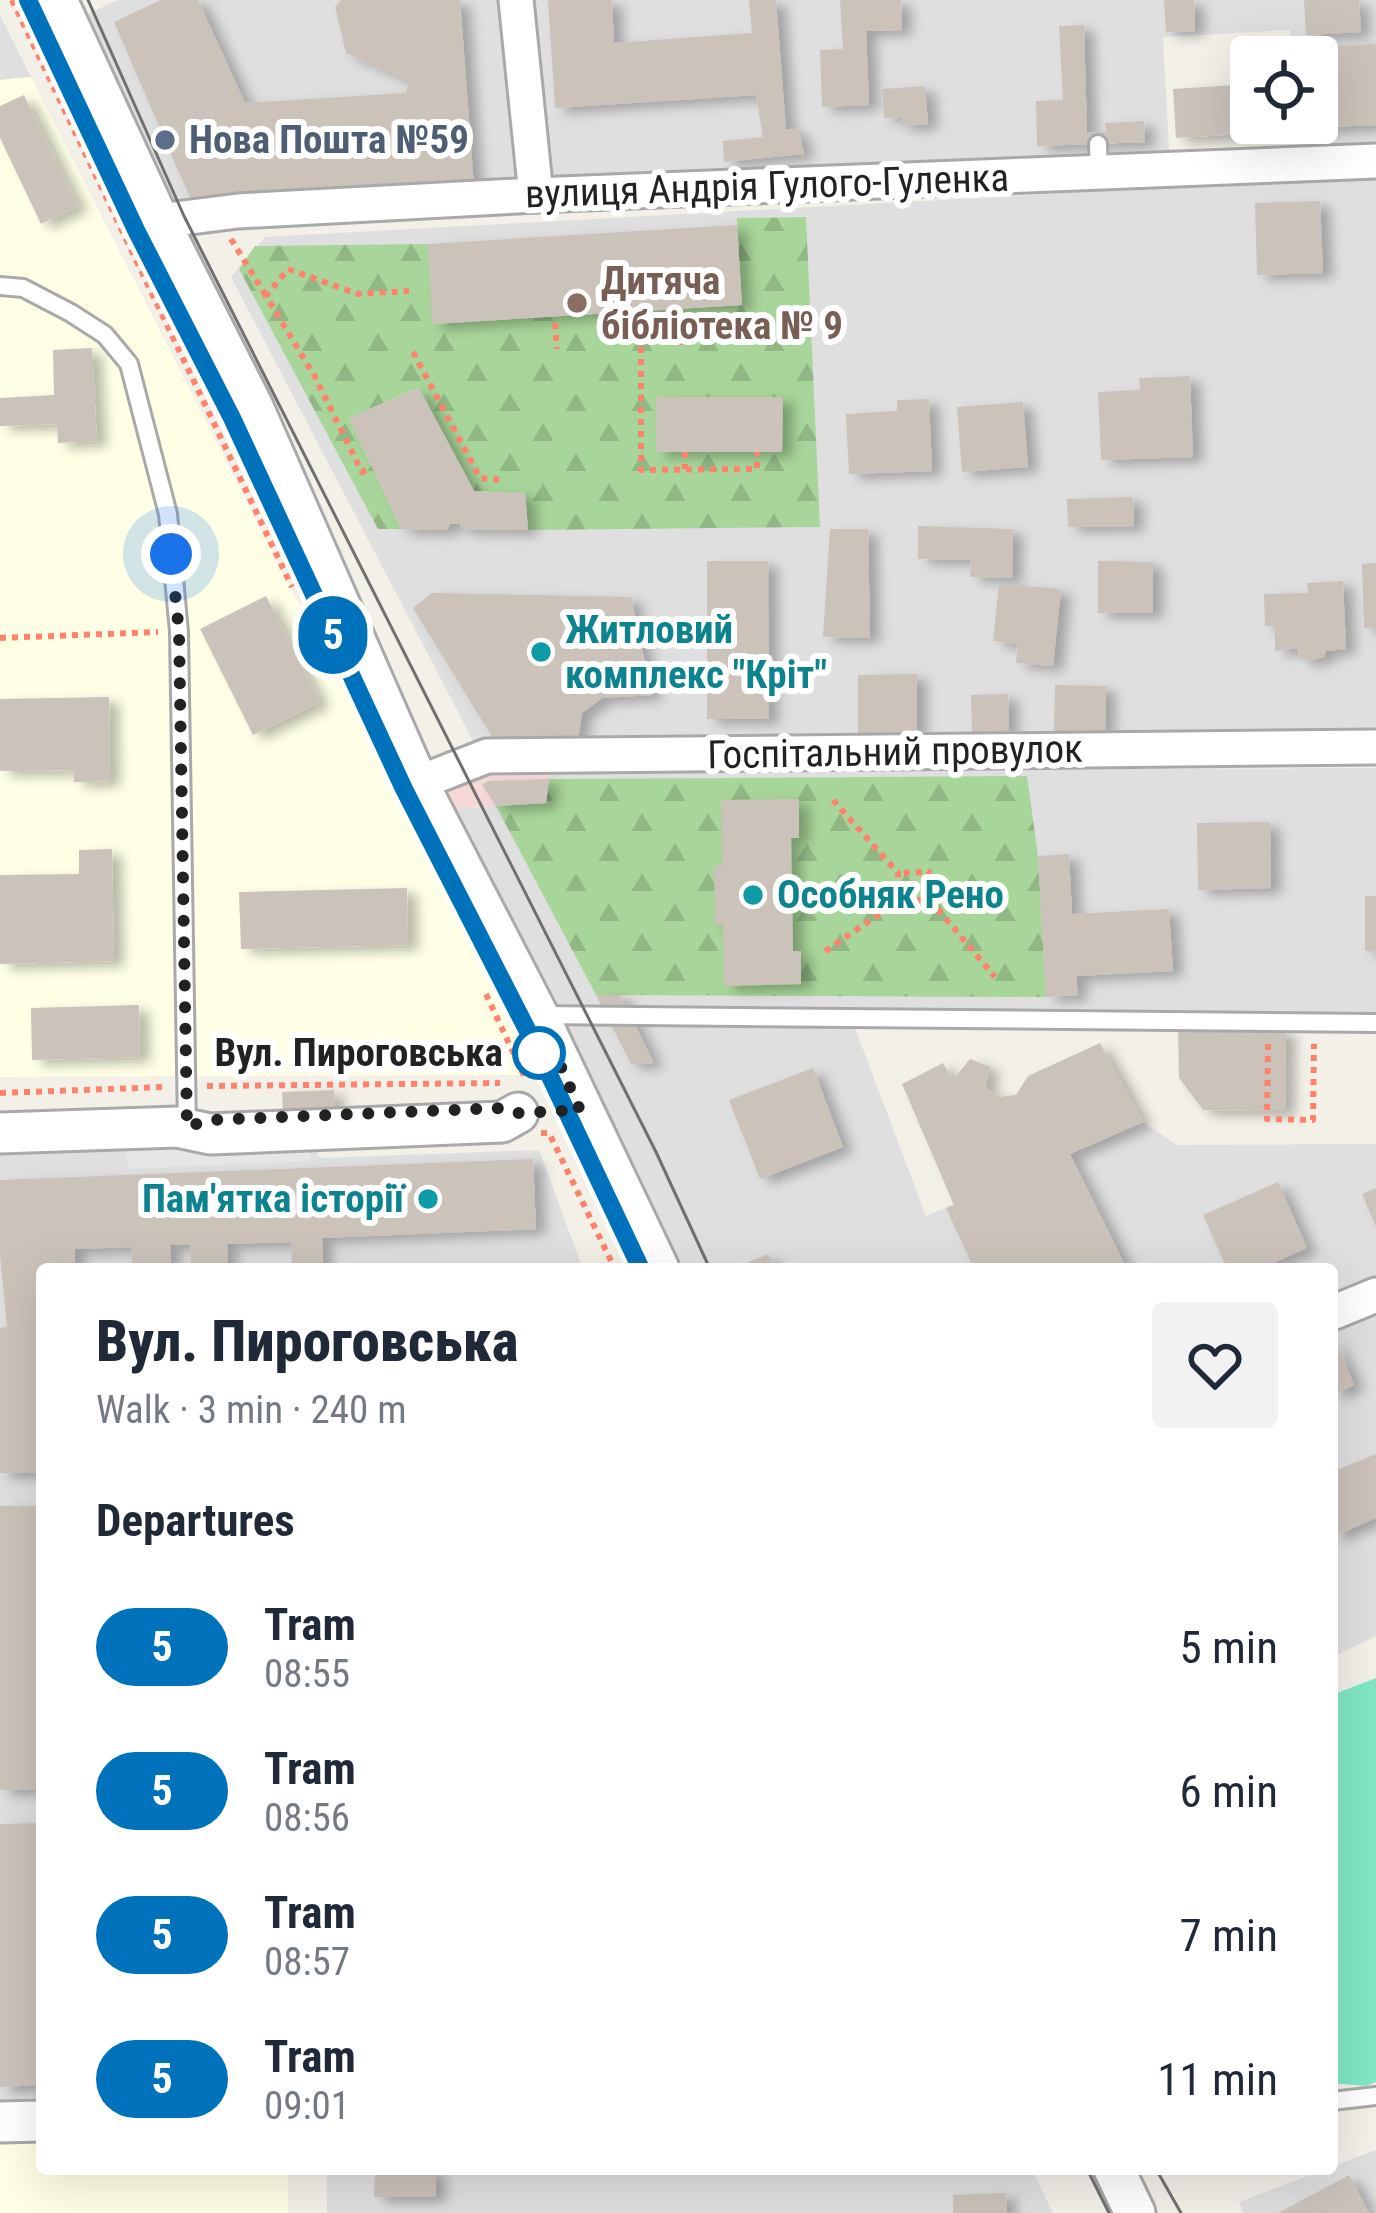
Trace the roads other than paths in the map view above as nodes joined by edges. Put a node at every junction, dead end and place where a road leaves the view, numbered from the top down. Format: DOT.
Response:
graph roads {
  1 [pos="57,0"];
  2 [pos="516,0"];
  3 [pos="1376,161"];
  4 [pos="536,195"];
  5 [pos="159,221"];
  6 [pos="0,286"];
  7 [pos="1376,747"];
  8 [pos="418,783"];
  9 [pos="538,1015"];
  10 [pos="1376,1023"];
  11 [pos="580,1110"];
  12 [pos="187,1127"];
  13 [pos="0,1133"];
  14 [pos="656,1263"];
  15 [pos="1376,1295"];
  16 [pos="1338,1311"];
  17 [pos="1376,2096"];
  18 [pos="1338,2100"];
  19 [pos="36,2121"];
  20 [pos="0,2122"];
  21 [pos="1117,2175"];
  22 [pos="1136,2213"];
  1 -- 5 [label="street"];
  2 -- 4 [label="street"];
  3 -- 4 [label="street, вулиця Андрія Гулого-Гуленка"];
  4 -- 5 [label="street, вулиця Андрія Гулого-Гуленка"];
  5 -- 8 [label="street"];
  6 -- 12 [label="lane"];
  7 -- 8 [label="street, Госпітальний провулок"];
  8 -- 9 [label="street"];
  9 -- 10 [label="lane"];
  9 -- 11 [label="street"];
  11 -- 12 [label="street"];
  11 -- 14 [label="street"];
  12 -- 13 [label="street"];
  15 -- 16 [label="street"];
  17 -- 18 [label="lane"];
  19 -- 20 [label="street"];
  21 -- 22 [label="street"];
}
